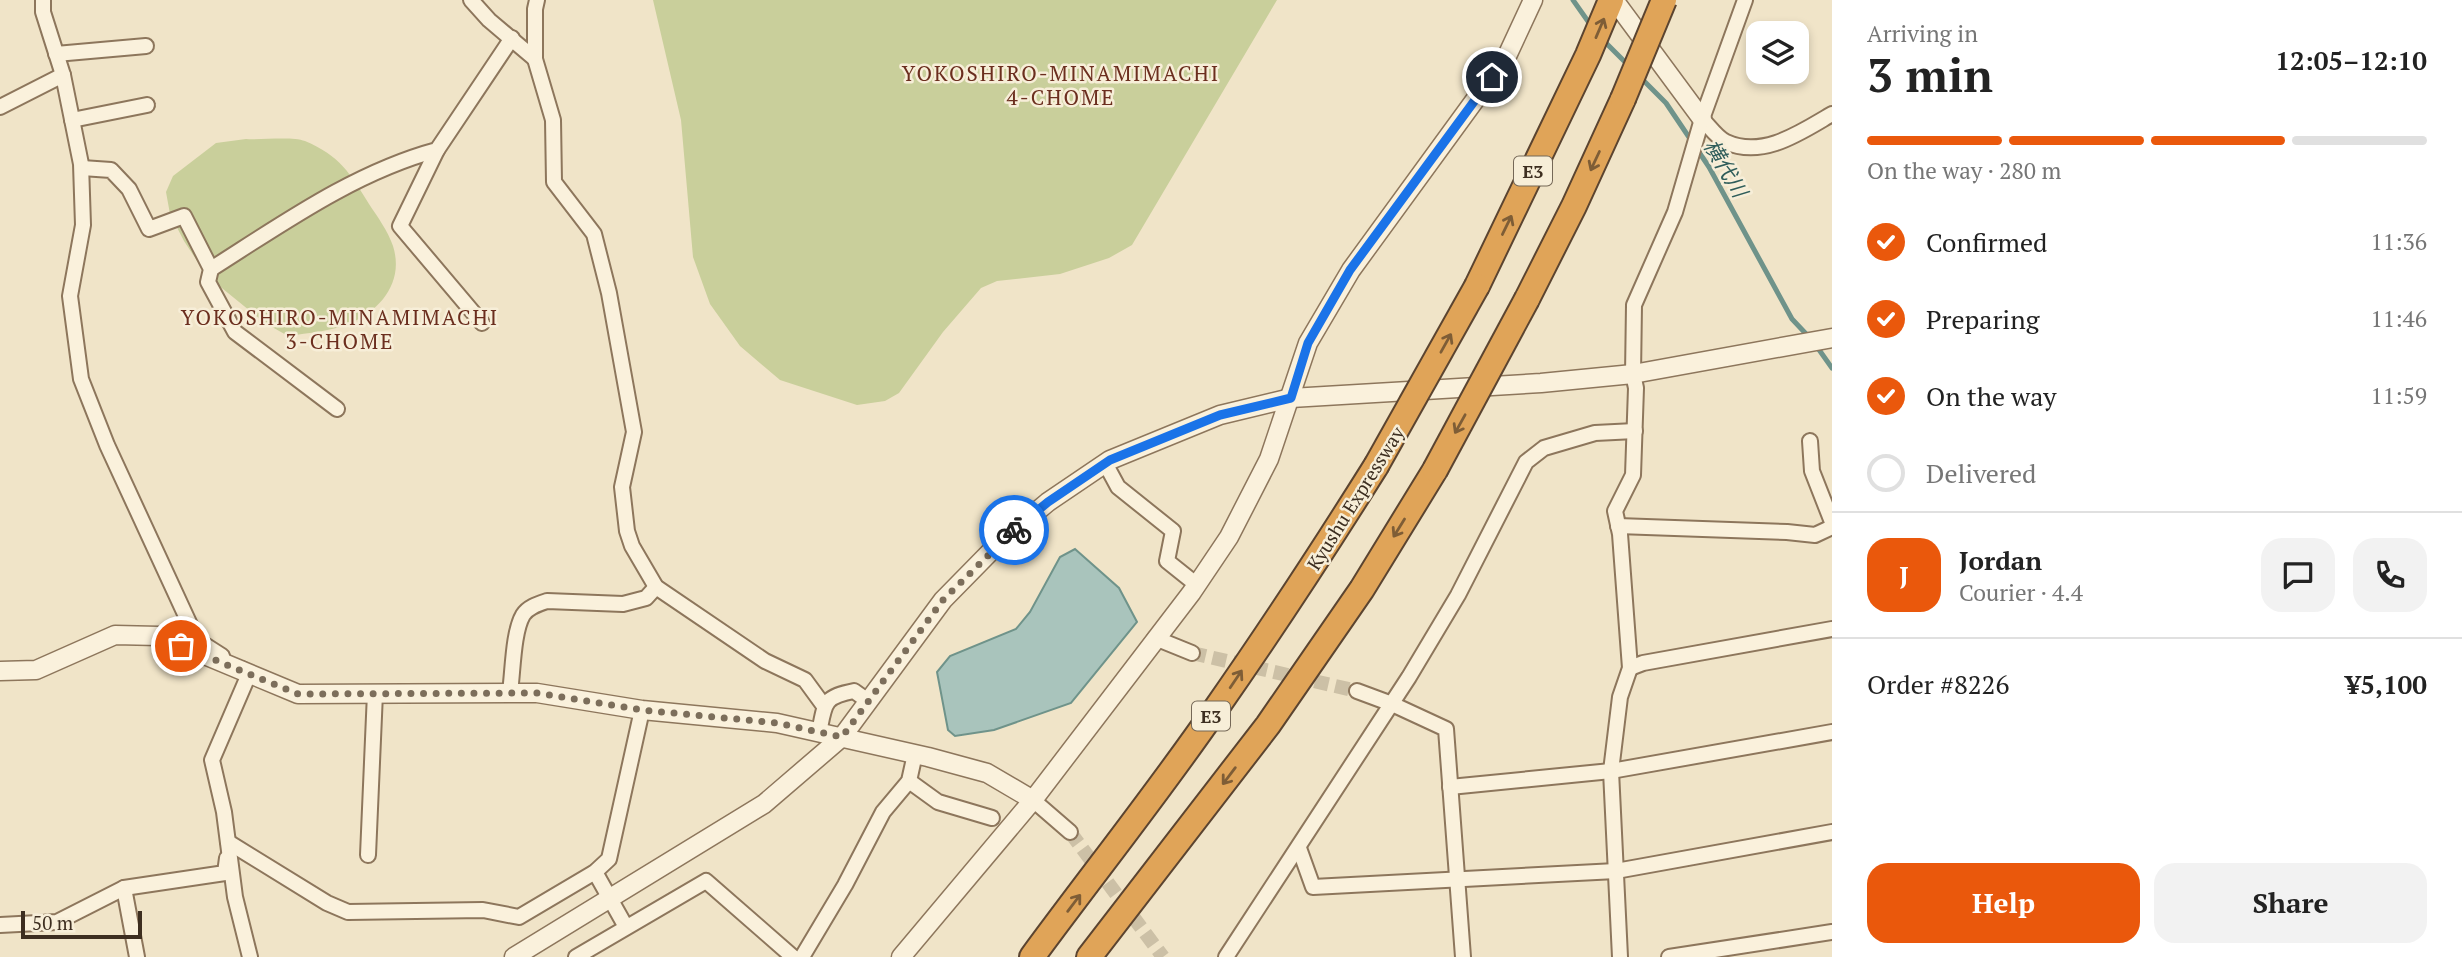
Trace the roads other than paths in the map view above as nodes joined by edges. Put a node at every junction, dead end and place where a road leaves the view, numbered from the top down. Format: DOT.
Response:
graph roads {
  1 [pos="43,0"];
  2 [pos="471,0"];
  3 [pos="537,0"];
  4 [pos="1533,0"];
  5 [pos="1613,0"];
  6 [pos="1664,0"];
  7 [pos="1745,0"];
  8 [pos="512,38"];
  9 [pos="146,46"];
  10 [pos="56,54"];
  11 [pos="535,59"];
  12 [pos="63,75"];
  13 [pos="147,105"];
  14 [pos="0,107"];
  15 [pos="1832,114"];
  16 [pos="1702,119"];
  17 [pos="72,120"];
  18 [pos="437,150"];
  19 [pos="82,168"];
  20 [pos="211,269"];
  21 [pos="482,323"];
  22 [pos="1832,338"];
  23 [pos="1633,374"];
  24 [pos="1291,398"];
  25 [pos="337,409"];
  26 [pos="1635,431"];
  27 [pos="1810,441"];
  28 [pos="1105,463"];
  29 [pos="1832,524"];
  30 [pos="1618,526"];
  31 [pos="1197,585"];
  32 [pos="656,587"];
  33 [pos="1832,629"];
  34 [pos="1156,638"];
  35 [pos="1192,653"];
  36 [pos="1630,668"];
  37 [pos="0,671"];
  38 [pos="249,674"];
  39 [pos="1357,691"];
  40 [pos="510,692"];
  41 [pos="375,693"];
  42 [pos="868,701"];
  43 [pos="1392,704"];
  44 [pos="824,706"];
  45 [pos="642,710"];
  46 [pos="1832,732"];
  47 [pos="818,733"];
  48 [pos="842,737"];
  49 [pos="915,754"];
  50 [pos="1611,771"];
  51 [pos="909,781"];
  52 [pos="1450,787"];
  53 [pos="1033,800"];
  54 [pos="992,818"];
  55 [pos="1070,832"];
  56 [pos="1832,832"];
  57 [pos="228,842"];
  58 [pos="1299,848"];
  59 [pos="368,855"];
  60 [pos="1616,871"];
  61 [pos="595,872"];
  62 [pos="1457,881"];
  63 [pos="124,888"];
  64 [pos="610,899"];
  65 [pos="0,925"];
  66 [pos="626,927"];
  67 [pos="1832,932"];
  68 [pos="137,957"];
  69 [pos="250,957"];
  70 [pos="514,957"];
  71 [pos="576,957"];
  72 [pos="793,957"];
  73 [pos="802,957"];
  74 [pos="901,957"];
  75 [pos="1032,957"];
  76 [pos="1089,957"];
  77 [pos="1226,957"];
  78 [pos="1462,957"];
  79 [pos="1620,957"];
  80 [pos="1668,957"];
  1 -- 10 [label="street"];
  2 -- 8 [label="street"];
  3 -- 11 [label="street"];
  4 -- 24 [label="street"];
  5 -- 16 [label="street"];
  75 -- 5 [label="highway, Kyushu Expressway / E3, one-way, bridge"];
  6 -- 76 [label="highway, E3, one-way, bridge"];
  7 -- 16 [label="street"];
  8 -- 11 [label="street"];
  8 -- 18 [label="street"];
  9 -- 10 [label="street"];
  10 -- 12 [label="street"];
  11 -- 32 [label="street"];
  12 -- 14 [label="street"];
  12 -- 17 [label="street"];
  13 -- 17 [label="street"];
  15 -- 16 [label="street"];
  16 -- 23 [label="street"];
  17 -- 19 [label="street"];
  18 -- 20 [label="street"];
  18 -- 21 [label="street"];
  19 -- 20 [label="street"];
  19 -- 38 [label="street"];
  20 -- 25 [label="street"];
  22 -- 23 [label="street"];
  23 -- 24 [label="street"];
  23 -- 26 [label="street"];
  24 -- 28 [label="street"];
  24 -- 31 [label="street"];
  26 -- 30 [label="street"];
  26 -- 43 [label="street"];
  27 -- 29 [label="street"];
  28 -- 31 [label="street"];
  28 -- 42 [label="street"];
  29 -- 30 [label="street"];
  30 -- 36 [label="street"];
  31 -- 34 [label="street"];
  32 -- 40 [label="street"];
  32 -- 44 [label="street"];
  33 -- 36 [label="street"];
  34 -- 35 [label="street"];
  34 -- 53 [label="street"];
  36 -- 50 [label="street"];
  37 -- 38 [label="street"];
  38 -- 41 [label="street"];
  38 -- 57 [label="street"];
  39 -- 43 [label="street"];
  40 -- 41 [label="street"];
  40 -- 45 [label="street"];
  41 -- 59 [label="street"];
  42 -- 44 [label="street"];
  42 -- 48 [label="street"];
  43 -- 52 [label="street"];
  43 -- 58 [label="street"];
  44 -- 47 [label="street"];
  45 -- 47 [label="street"];
  45 -- 61 [label="street"];
  46 -- 50 [label="street"];
  47 -- 48 [label="street"];
  48 -- 49 [label="street"];
  48 -- 64 [label="street"];
  49 -- 51 [label="street"];
  49 -- 53 [label="street"];
  50 -- 52 [label="street"];
  50 -- 60 [label="street"];
  51 -- 54 [label="street"];
  51 -- 73 [label="street"];
  52 -- 62 [label="street"];
  53 -- 55 [label="street"];
  53 -- 74 [label="street"];
  56 -- 60 [label="street"];
  57 -- 61 [label="street"];
  57 -- 63 [label="street"];
  57 -- 69 [label="street"];
  58 -- 62 [label="street"];
  58 -- 77 [label="street"];
  60 -- 62 [label="street"];
  60 -- 79 [label="street"];
  61 -- 64 [label="street"];
  62 -- 78 [label="street"];
  63 -- 65 [label="street"];
  63 -- 68 [label="street"];
  64 -- 66 [label="street"];
  64 -- 70 [label="street"];
  66 -- 71 [label="street"];
  66 -- 72 [label="street"];
  67 -- 80 [label="street"];
}
